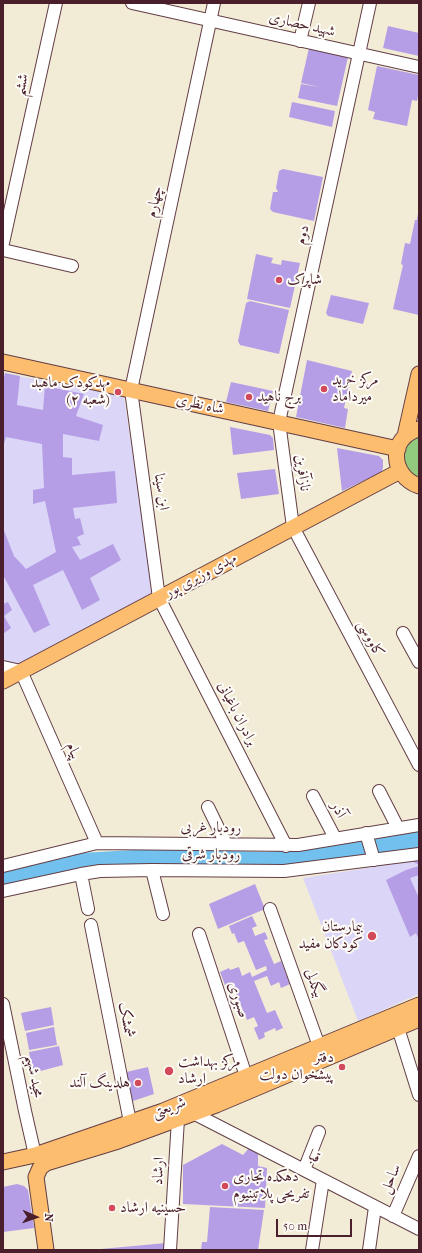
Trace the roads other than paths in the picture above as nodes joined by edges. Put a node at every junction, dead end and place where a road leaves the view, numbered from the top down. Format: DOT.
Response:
graph roads {
  1 [pos="56,3"];
  2 [pos="132,3"];
  3 [pos="214,3"];
  4 [pos="309,3"];
  5 [pos="370,3"];
  6 [pos="154,5"];
  7 [pos="211,21"];
  8 [pos="300,41"];
  9 [pos="359,54"];
  10 [pos="419,67"];
  11 [pos="3,243"];
  12 [pos="3,250"];
  13 [pos="72,266"];
  14 [pos="3,362"];
  15 [pos="419,374"];
  16 [pos="131,390"];
  17 [pos="279,422"];
  18 [pos="419,429"];
  19 [pos="406,436"];
  20 [pos="398,449"];
  21 [pos="400,471"];
  22 [pos="418,487"];
  23 [pos="293,527"];
  24 [pos="159,598"];
  25 [pos="403,633"];
  26 [pos="419,662"];
  27 [pos="3,667"];
  28 [pos="21,671"];
  29 [pos="3,680"];
  30 [pos="419,765"];
  31 [pos="379,791"];
  32 [pos="313,796"];
  33 [pos="208,807"];
  34 [pos="419,825"];
  35 [pos="398,828"];
  36 [pos="366,833"];
  37 [pos="335,838"];
  38 [pos="97,843"];
  39 [pos="226,844"];
  40 [pos="286,846"];
  41 [pos="419,854"];
  42 [pos="374,860"];
  43 [pos="3,866"];
  44 [pos="152,870"];
  45 [pos="81,874"];
  46 [pos="3,890"];
  47 [pos="88,909"];
  48 [pos="270,909"];
  49 [pos="163,914"];
  50 [pos="91,925"];
  51 [pos="199,934"];
  52 [pos="3,1004"];
  53 [pos="419,1005"];
  54 [pos="419,1019"];
  55 [pos="398,1028"];
  56 [pos="319,1046"];
  57 [pos="246,1076"];
  58 [pos="419,1094"];
  59 [pos="193,1113"];
  60 [pos="178,1118"];
  61 [pos="130,1122"];
  62 [pos="319,1132"];
  63 [pos="35,1155"];
  64 [pos="419,1156"];
  65 [pos="3,1162"];
  66 [pos="3,1167"];
  67 [pos="304,1170"];
  68 [pos="36,1177"];
  69 [pos="323,1180"];
  70 [pos="375,1206"];
  71 [pos="393,1216"];
  72 [pos="419,1229"];
  73 [pos="46,1250"];
  74 [pos="170,1250"];
  75 [pos="312,1250"];
  76 [pos="369,1250"];
  1 -- 11 [label="street, ششم"];
  2 -- 6 [label="street, شهید حصاری"];
  3 -- 7 [label="street, چهارم"];
  4 -- 8 [label="street"];
  5 -- 9 [label="street, دوم"];
  6 -- 7 [label="street, شهید حصاری"];
  7 -- 8 [label="street, شهید حصاری"];
  7 -- 16 [label="street, چهارم"];
  8 -- 9 [label="street, شهید حصاری"];
  9 -- 10 [label="street, شهید حصاری"];
  9 -- 17 [label="street, دوم"];
  12 -- 13 [label="street"];
  14 -- 16 [label="main road, شاه نظری"];
  15 -- 19 [label="main road"];
  16 -- 17 [label="main road, شاه نظری"];
  16 -- 24 [label="street, ابن سینا"];
  17 -- 20 [label="main road, شاه نظری"];
  17 -- 23 [label="street, نازآفرین"];
  18 -- 19 [label="main road"];
  19 -- 20 [label="main road"];
  20 -- 21 [label="main road"];
  21 -- 22 [label="main road"];
  21 -- 23 [label="main road, مهدی وزیری پور"];
  23 -- 24 [label="main road, مهدی وزیری پور"];
  23 -- 30 [label="street, کاووسی"];
  24 -- 28 [label="main road, مهدی وزیری پور"];
  24 -- 40 [label="street, برادران باغیانی"];
  25 -- 26 [label="street"];
  27 -- 28 [label="street"];
  28 -- 29 [label="main road, مهدی وزیری پور"];
  28 -- 38 [label="street, پیام"];
  31 -- 35 [label="street"];
  32 -- 37 [label="street, آذر"];
  33 -- 39 [label="street"];
  34 -- 35 [label="street, رودبار غربی"];
  35 -- 36 [label="street, رودبار غربی"];
  36 -- 37 [label="street, رودبار غربی"];
  36 -- 42 [label="street"];
  37 -- 40 [label="street, رودبار غربی"];
  38 -- 39 [label="street, رودبار غربی"];
  38 -- 43 [label="street, رودبار غربی"];
  39 -- 40 [label="street, رودبار غربی"];
  41 -- 42 [label="street, رودبار شرقی"];
  42 -- 44 [label="street, رودبار شرقی"];
  44 -- 45 [label="street, رودبار شرقی"];
  44 -- 49 [label="street"];
  45 -- 46 [label="street, رودبار شرقی"];
  45 -- 47 [label="street"];
  48 -- 56 [label="street, بیگدلی"];
  50 -- 61 [label="street, شمشک"];
  51 -- 57 [label="street, صبوری"];
  52 -- 63 [label="street, مجید شهیم"];
  53 -- 56 [label="main road, شریعتی"];
  54 -- 55 [label="main road, شریعتی"];
  55 -- 58 [label="street"];
  55 -- 59 [label="main road, شریعتی"];
  56 -- 57 [label="main road, شریعتی"];
  57 -- 61 [label="main road, شریعتی"];
  59 -- 60 [label="main road, شریعتی"];
  59 -- 67 [label="street, قبا"];
  60 -- 68 [label="main road, شریعتی"];
  60 -- 74 [label="street, ارشاد"];
  61 -- 63 [label="main road, شریعتی"];
  62 -- 67 [label="street"];
  63 -- 65 [label="main road, شریعتی"];
  64 -- 71 [label="street, ساحل"];
  66 -- 68 [label="main road"];
  67 -- 69 [label="street, قبا"];
  68 -- 73 [label="main road"];
  69 -- 70 [label="street, قبا"];
  69 -- 75 [label="street"];
  70 -- 71 [label="street, قبا"];
  70 -- 76 [label="street"];
  71 -- 72 [label="street, قبا"];
}
